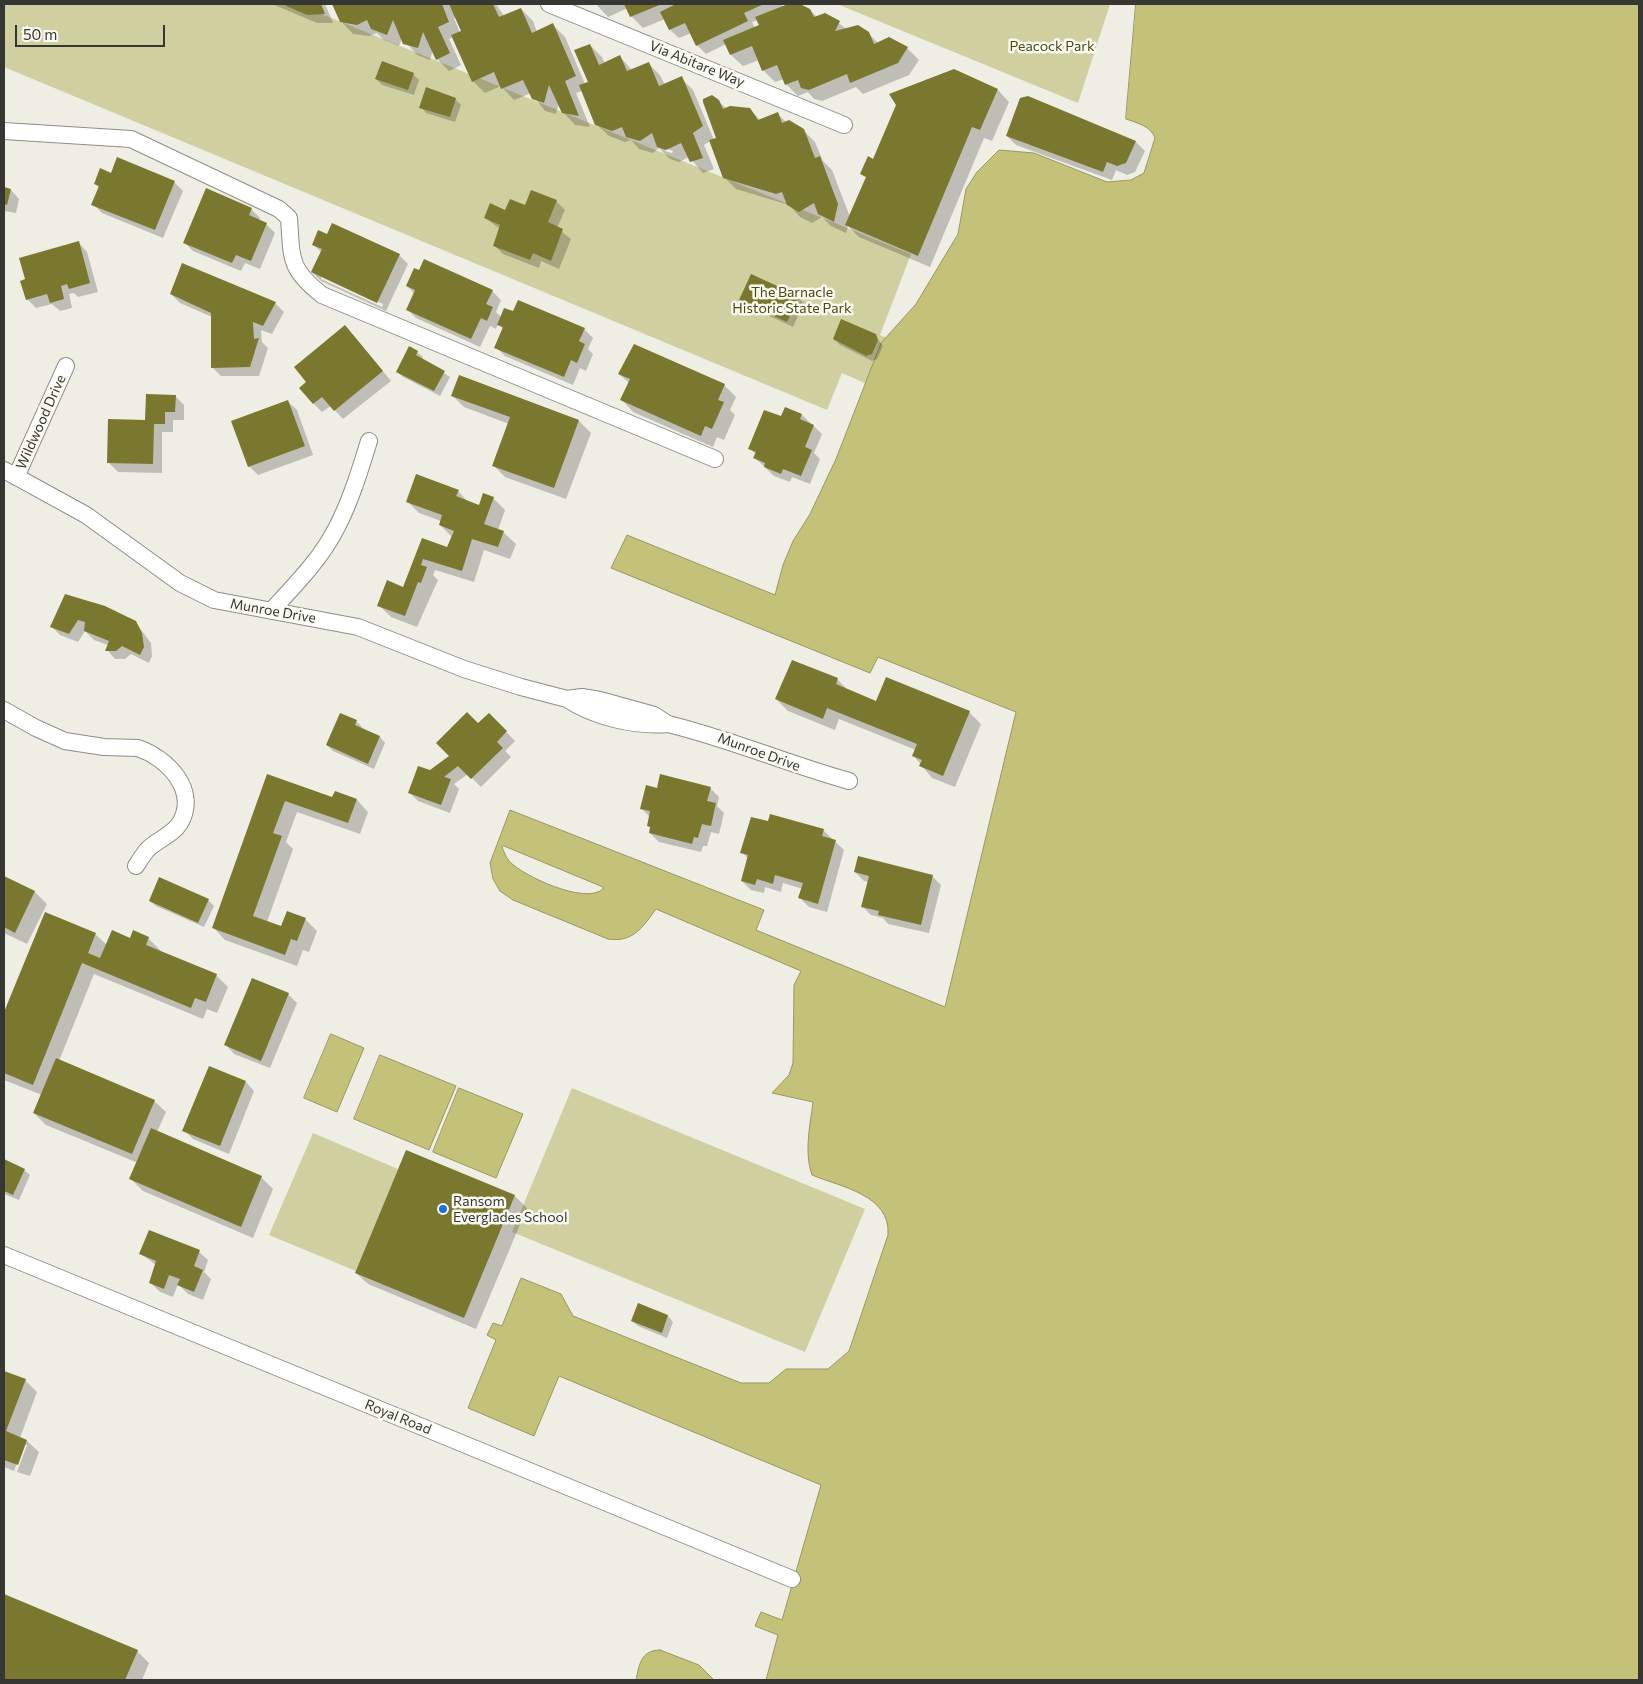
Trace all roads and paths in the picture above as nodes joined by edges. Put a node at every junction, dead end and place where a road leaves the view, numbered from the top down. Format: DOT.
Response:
graph roads {
  1 [pos="550,4"];
  2 [pos="844,125"];
  3 [pos="4,132"];
  4 [pos="66,366"];
  5 [pos="369,441"];
  6 [pos="714,459"];
  7 [pos="10,474"];
  8 [pos="271,611"];
  9 [pos="4,710"];
  10 [pos="849,781"];
  11 [pos="136,866"];
  12 [pos="4,1255"];
  13 [pos="792,1579"];
  1 -- 2 [label="street, Via Abitare Way"];
  3 -- 6 [label="street"];
  4 -- 7 [label="street, Wildwood Drive"];
  5 -- 8 [label="street"];
  7 -- 8 [label="street, Munroe Drive"];
  8 -- 10 [label="street, Munroe Drive"];
  9 -- 11 [label="street"];
  12 -- 13 [label="street, Royal Road"];
}
